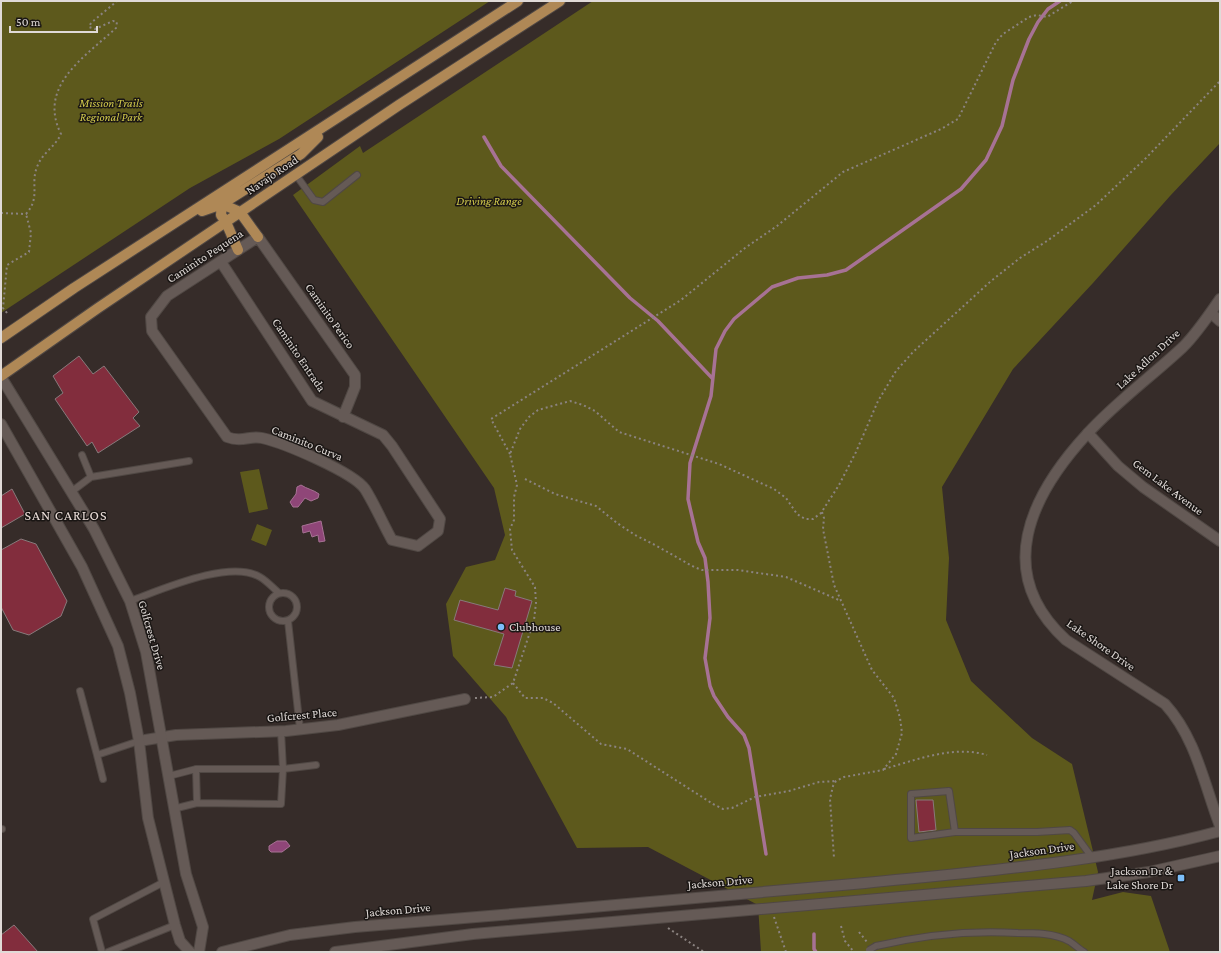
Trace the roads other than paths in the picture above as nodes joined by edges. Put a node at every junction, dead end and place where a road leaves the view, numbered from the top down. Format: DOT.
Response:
graph roads {
  1 [pos="518,1"];
  2 [pos="560,1"];
  3 [pos="335,121"];
  4 [pos="296,175"];
  5 [pos="358,175"];
  6 [pos="222,204"];
  7 [pos="240,212"];
  8 [pos="189,215"];
  9 [pos="226,222"];
  10 [pos="258,237"];
  11 [pos="238,250"];
  12 [pos="221,262"];
  13 [pos="167,296"];
  14 [pos="1220,299"];
  15 [pos="1211,313"];
  16 [pos="1220,321"];
  17 [pos="1,338"];
  18 [pos="1,376"];
  19 [pos="343,417"];
  20 [pos="1,424"];
  21 [pos="1088,433"];
  22 [pos="82,455"];
  23 [pos="189,461"];
  24 [pos="91,477"];
  25 [pos="71,492"];
  26 [pos="436,513"];
  27 [pos="1220,541"];
  28 [pos="279,593"];
  29 [pos="130,601"];
  30 [pos="288,621"];
  31 [pos="80,690"];
  32 [pos="465,699"];
  33 [pos="300,729"];
  34 [pos="281,731"];
  35 [pos="162,737"];
  36 [pos="139,741"];
  37 [pos="97,755"];
  38 [pos="316,765"];
  39 [pos="196,769"];
  40 [pos="283,769"];
  41 [pos="169,776"];
  42 [pos="103,779"];
  43 [pos="197,803"];
  44 [pos="173,809"];
  45 [pos="1220,826"];
  46 [pos="1220,831"];
  47 [pos="955,832"];
  48 [pos="1091,856"];
  49 [pos="1220,856"];
  50 [pos="164,882"];
  51 [pos="175,925"];
  52 [pos="866,951"];
  53 [pos="102,952"];
  54 [pos="108,952"];
  55 [pos="190,952"];
  56 [pos="199,952"];
  57 [pos="222,952"];
  58 [pos="335,952"];
  59 [pos="1084,952"];
  1 -- 3 [label="main road, Navajo Road"];
  2 -- 4 [label="main road, Navajo Road"];
  3 -- 6 [label="main road"];
  3 -- 8 [label="main road, Navajo Road"];
  4 -- 5 [label="lane"];
  4 -- 7 [label="main road, Navajo Road"];
  6 -- 7 [label="main road"];
  6 -- 8 [label="main road"];
  6 -- 9 [label="main road"];
  7 -- 9 [label="main road, Navajo Road"];
  7 -- 10 [label="main road"];
  8 -- 17 [label="main road, Navajo Road"];
  9 -- 11 [label="main road"];
  9 -- 18 [label="main road, Navajo Road"];
  10 -- 11 [label="main road, Caminito Pequena"];
  10 -- 19 [label="main road, Caminito Perico"];
  11 -- 12 [label="main road, Caminito Pequena"];
  12 -- 13 [label="main road, Caminito Pequena"];
  12 -- 19 [label="main road, Caminito Entrada"];
  13 -- 26 [label="main road, Caminito Curva"];
  14 -- 15 [label="main road, Lake Adlon Drive"];
  15 -- 16 [label="main road"];
  15 -- 21 [label="main road, Lake Adlon Drive"];
  18 -- 25 [label="main road, Golfcrest Drive"];
  19 -- 26 [label="main road, Caminito Entrada"];
  20 -- 36 [label="main road"];
  21 -- 27 [label="main road, Gem Lake Avenue"];
  21 -- 45 [label="main road, Lake Shore Drive"];
  22 -- 24 [label="lane"];
  23 -- 24 [label="lane"];
  24 -- 25 [label="lane"];
  25 -- 29 [label="main road, Golfcrest Drive"];
  28 -- 29 [label="lane"];
  28 -- 30 [label="lane"];
  28 -- 30 [label="lane"];
  29 -- 35 [label="main road, Golfcrest Drive"];
  30 -- 33 [label="lane"];
  31 -- 37 [label="lane"];
  32 -- 33 [label="main road, Golfcrest Place"];
  33 -- 34 [label="main road, Golfcrest Place"];
  34 -- 35 [label="main road, Golfcrest Place"];
  34 -- 40 [label="lane"];
  35 -- 36 [label="main road, Golfcrest Place"];
  35 -- 41 [label="main road, Golfcrest Drive"];
  36 -- 37 [label="lane"];
  36 -- 50 [label="main road"];
  37 -- 42 [label="lane"];
  38 -- 40 [label="lane"];
  39 -- 40 [label="lane"];
  39 -- 41 [label="lane"];
  39 -- 43 [label="lane"];
  40 -- 43 [label="lane"];
  41 -- 44 [label="main road, Golfcrest Drive"];
  43 -- 44 [label="lane"];
  44 -- 56 [label="main road, Golfcrest Drive"];
  46 -- 48 [label="main road, Jackson Drive"];
  47 -- 47 [label="lane"];
  47 -- 48 [label="lane"];
  48 -- 57 [label="main road, Jackson Drive"];
  49 -- 58 [label="main road"];
  50 -- 51 [label="main road"];
  50 -- 53 [label="lane"];
  51 -- 54 [label="lane"];
  51 -- 55 [label="main road"];
  52 -- 59 [label="lane, bridge"];
}
